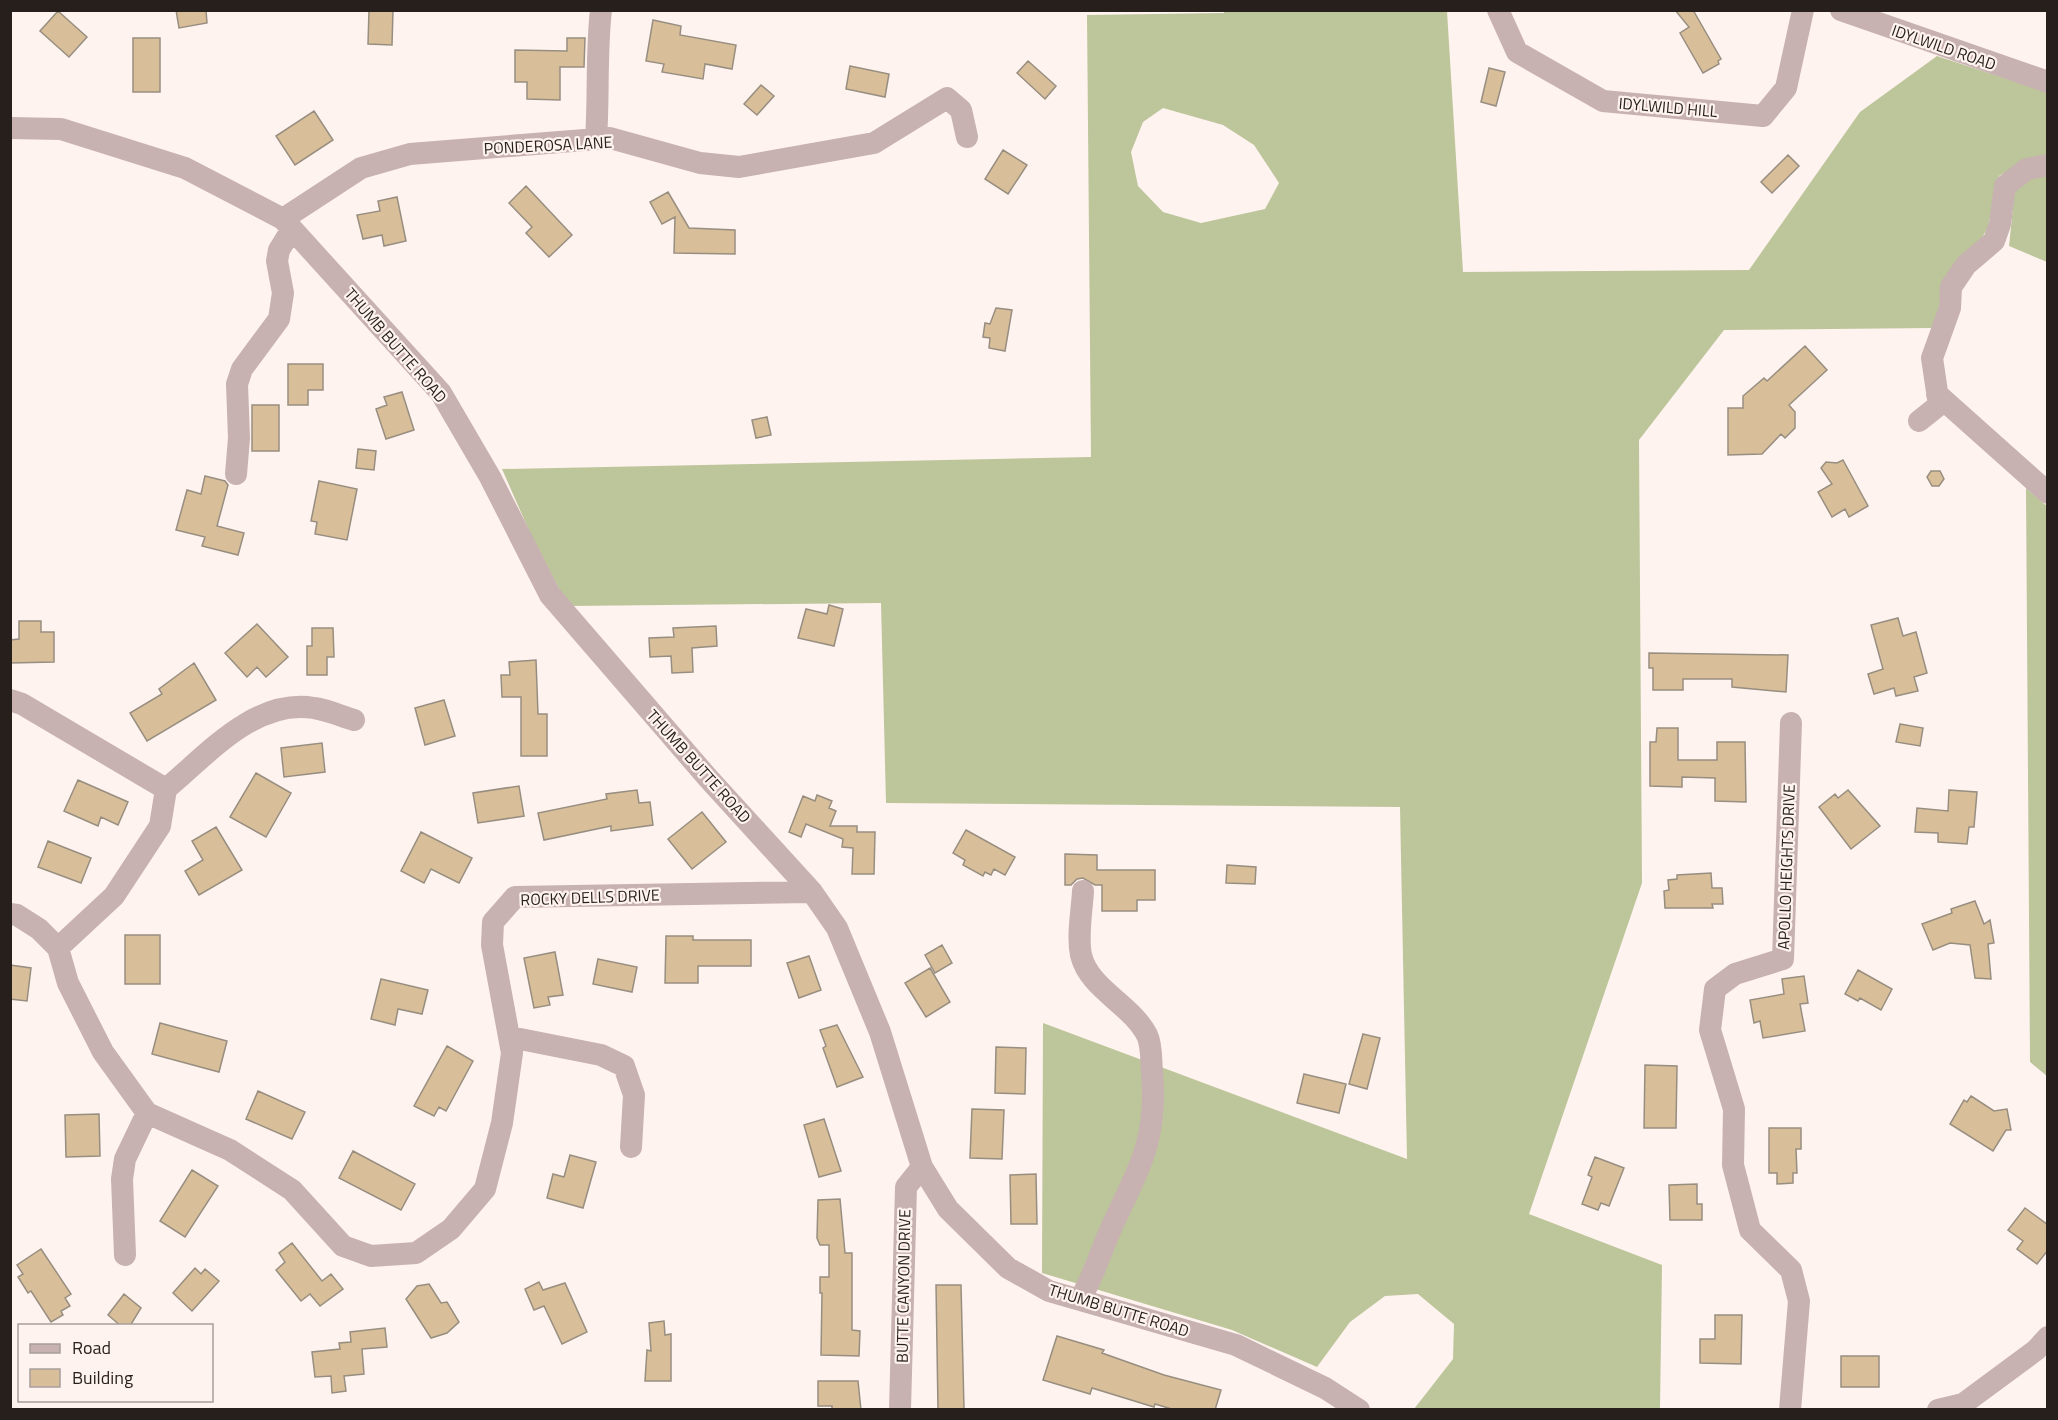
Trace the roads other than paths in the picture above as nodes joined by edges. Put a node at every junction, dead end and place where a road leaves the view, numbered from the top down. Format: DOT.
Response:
graph roads {
  1 [pos="601,10"];
  2 [pos="1498,10"];
  3 [pos="1803,10"];
  4 [pos="1842,10"];
  5 [pos="1887,19"];
  6 [pos="2048,82"];
  7 [pos="10,128"];
  8 [pos="967,137"];
  9 [pos="596,139"];
  10 [pos="2048,165"];
  11 [pos="288,224"];
  12 [pos="1937,394"];
  13 [pos="1919,421"];
  14 [pos="236,474"];
  15 [pos="2048,493"];
  16 [pos="10,700"];
  17 [pos="354,720"];
  18 [pos="1791,723"];
  19 [pos="166,789"];
  20 [pos="1083,891"];
  21 [pos="812,892"];
  22 [pos="10,914"];
  23 [pos="58,948"];
  24 [pos="510,1037"];
  25 [pos="147,1113"];
  26 [pos="631,1147"];
  27 [pos="922,1167"];
  28 [pos="125,1255"];
  29 [pos="1080,1299"];
  30 [pos="2048,1337"];
  31 [pos="1795,1409"];
  32 [pos="900,1410"];
  33 [pos="1359,1410"];
  34 [pos="1938,1410"];
  1 -- 9 [label="street"];
  2 -- 3 [label="street, IDYLWILD HILL"];
  4 -- 5 [label="street, IDYLWILD ROAD"];
  5 -- 6 [label="street, IDYLWILD ROAD"];
  7 -- 11 [label="street, THUMB BUTTE ROAD"];
  8 -- 9 [label="street, PONDEROSA LANE"];
  9 -- 11 [label="street, PONDEROSA LANE"];
  10 -- 12 [label="street"];
  11 -- 14 [label="street"];
  11 -- 21 [label="street, THUMB BUTTE ROAD"];
  12 -- 13 [label="street"];
  12 -- 15 [label="street"];
  16 -- 19 [label="street"];
  17 -- 19 [label="street"];
  18 -- 31 [label="street, APOLLO HEIGHTS DRIVE"];
  19 -- 23 [label="street"];
  20 -- 29 [label="street"];
  21 -- 24 [label="street, ROCKY DELLS DRIVE"];
  21 -- 27 [label="street, THUMB BUTTE ROAD"];
  22 -- 23 [label="street"];
  23 -- 25 [label="street"];
  24 -- 25 [label="street, ROCKY DELLS DRIVE"];
  24 -- 26 [label="street"];
  25 -- 28 [label="street"];
  27 -- 29 [label="street, THUMB BUTTE ROAD"];
  27 -- 32 [label="street, BUTTE CANYON DRIVE"];
  29 -- 33 [label="street, THUMB BUTTE ROAD"];
  30 -- 34 [label="street"];
}
